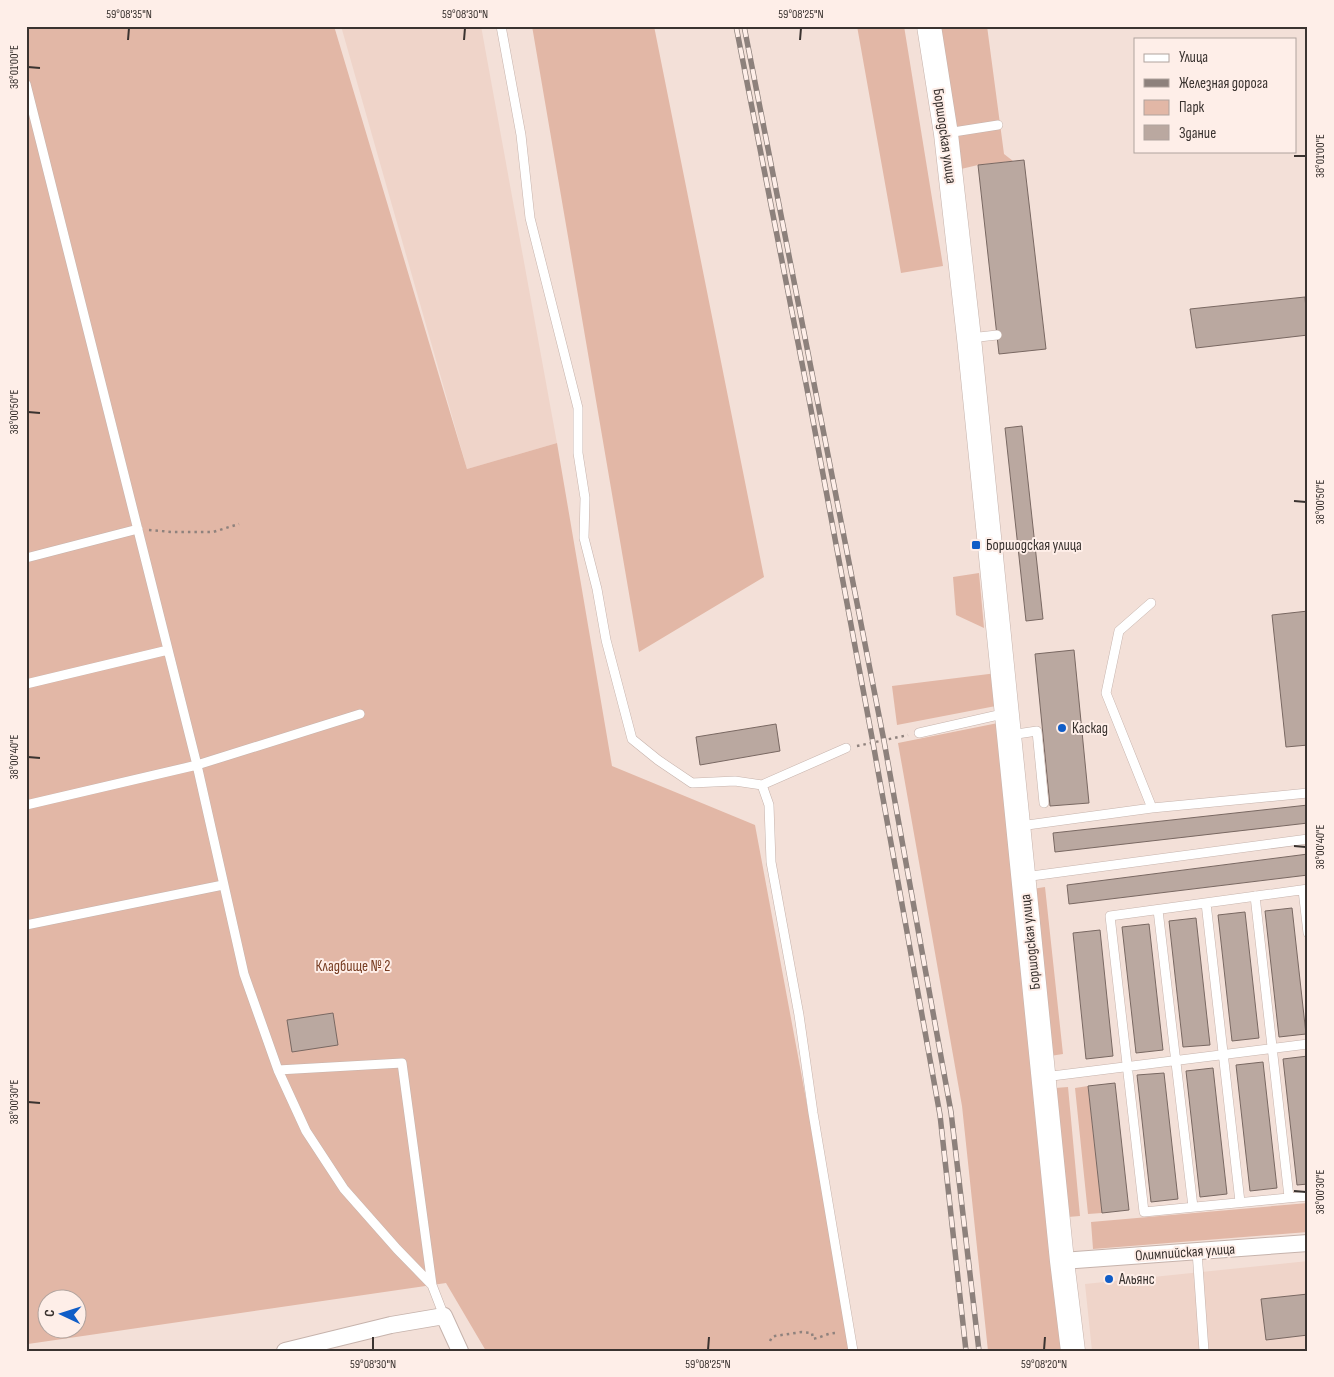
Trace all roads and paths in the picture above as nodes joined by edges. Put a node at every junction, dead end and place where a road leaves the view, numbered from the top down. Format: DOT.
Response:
graph roads {
  1 [pos="501,26"];
  2 [pos="929,26"];
  3 [pos="26,84"];
  4 [pos="998,124"];
  5 [pos="946,134"];
  6 [pos="997,335"];
  7 [pos="969,338"];
  8 [pos="239,524"];
  9 [pos="138,529"];
  10 [pos="26,558"];
  11 [pos="1151,603"];
  12 [pos="168,650"];
  13 [pos="26,684"];
  14 [pos="360,714"];
  15 [pos="1008,724"];
  16 [pos="919,733"];
  17 [pos="846,748"];
  18 [pos="197,765"];
  19 [pos="762,785"];
  20 [pos="1308,793"];
  21 [pos="1044,803"];
  22 [pos="26,805"];
  23 [pos="1152,808"];
  24 [pos="1019,826"];
  25 [pos="1308,839"];
  26 [pos="1024,877"];
  27 [pos="223,885"];
  28 [pos="1305,889"];
  29 [pos="1255,896"];
  30 [pos="1206,903"];
  31 [pos="1158,910"];
  32 [pos="26,925"];
  33 [pos="1308,933"];
  34 [pos="1308,1044"];
  35 [pos="1272,1048"];
  36 [pos="1223,1054"];
  37 [pos="1176,1060"];
  38 [pos="1127,1066"];
  39 [pos="278,1070"];
  40 [pos="1044,1077"];
  41 [pos="1308,1196"];
  42 [pos="1289,1197"];
  43 [pos="1240,1202"];
  44 [pos="1193,1207"];
  45 [pos="1308,1243"];
  46 [pos="1196,1251"];
  47 [pos="1062,1261"];
  48 [pos="432,1285"];
  49 [pos="444,1316"];
  50 [pos="850,1329"];
  51 [pos="770,1341"];
  52 [pos="285,1351"];
  53 [pos="460,1351"];
  54 [pos="854,1351"];
  55 [pos="1073,1351"];
  56 [pos="1204,1351"];
  1 -- 19 [label="lane"];
  2 -- 5 [label="street, Боршодская улица"];
  3 -- 9 [label="lane"];
  4 -- 5 [label="lane"];
  5 -- 7 [label="street, Боршодская улица"];
  6 -- 7 [label="lane"];
  7 -- 15 [label="street, Боршодская улица"];
  8 -- 9 [label="path"];
  9 -- 10 [label="lane"];
  9 -- 12 [label="lane"];
  11 -- 23 [label="lane"];
  12 -- 13 [label="lane"];
  12 -- 18 [label="lane"];
  14 -- 18 [label="lane"];
  15 -- 16 [label="lane"];
  15 -- 21 [label="lane"];
  15 -- 24 [label="street, Боршодская улица"];
  16 -- 17 [label="path"];
  17 -- 19 [label="lane"];
  18 -- 22 [label="lane"];
  18 -- 27 [label="lane"];
  19 -- 50 [label="lane"];
  20 -- 23 [label="lane"];
  23 -- 24 [label="lane"];
  24 -- 26 [label="street, Боршодская улица"];
  25 -- 26 [label="lane"];
  26 -- 40 [label="street, Боршодская улица"];
  27 -- 32 [label="lane"];
  27 -- 39 [label="lane"];
  28 -- 29 [label="lane"];
  28 -- 33 [label="lane"];
  29 -- 30 [label="lane"];
  29 -- 35 [label="lane"];
  30 -- 31 [label="lane"];
  30 -- 36 [label="lane"];
  31 -- 37 [label="lane"];
  31 -- 38 [label="lane"];
  34 -- 35 [label="lane"];
  35 -- 36 [label="lane"];
  35 -- 42 [label="lane"];
  36 -- 37 [label="lane"];
  36 -- 43 [label="lane"];
  37 -- 38 [label="lane"];
  37 -- 44 [label="lane"];
  38 -- 40 [label="lane"];
  38 -- 44 [label="lane"];
  39 -- 48 [label="lane"];
  39 -- 48 [label="lane"];
  40 -- 47 [label="street, Боршодская улица"];
  41 -- 42 [label="lane"];
  42 -- 43 [label="lane"];
  43 -- 44 [label="lane"];
  45 -- 46 [label="street, Олимпийская улица"];
  46 -- 47 [label="street, Олимпийская улица"];
  46 -- 56 [label="lane"];
  47 -- 55 [label="street, Боршодская улица"];
  48 -- 49 [label="lane"];
  49 -- 52 [label="street"];
  49 -- 53 [label="street"];
  50 -- 51 [label="path"];
  50 -- 54 [label="lane"];
}
